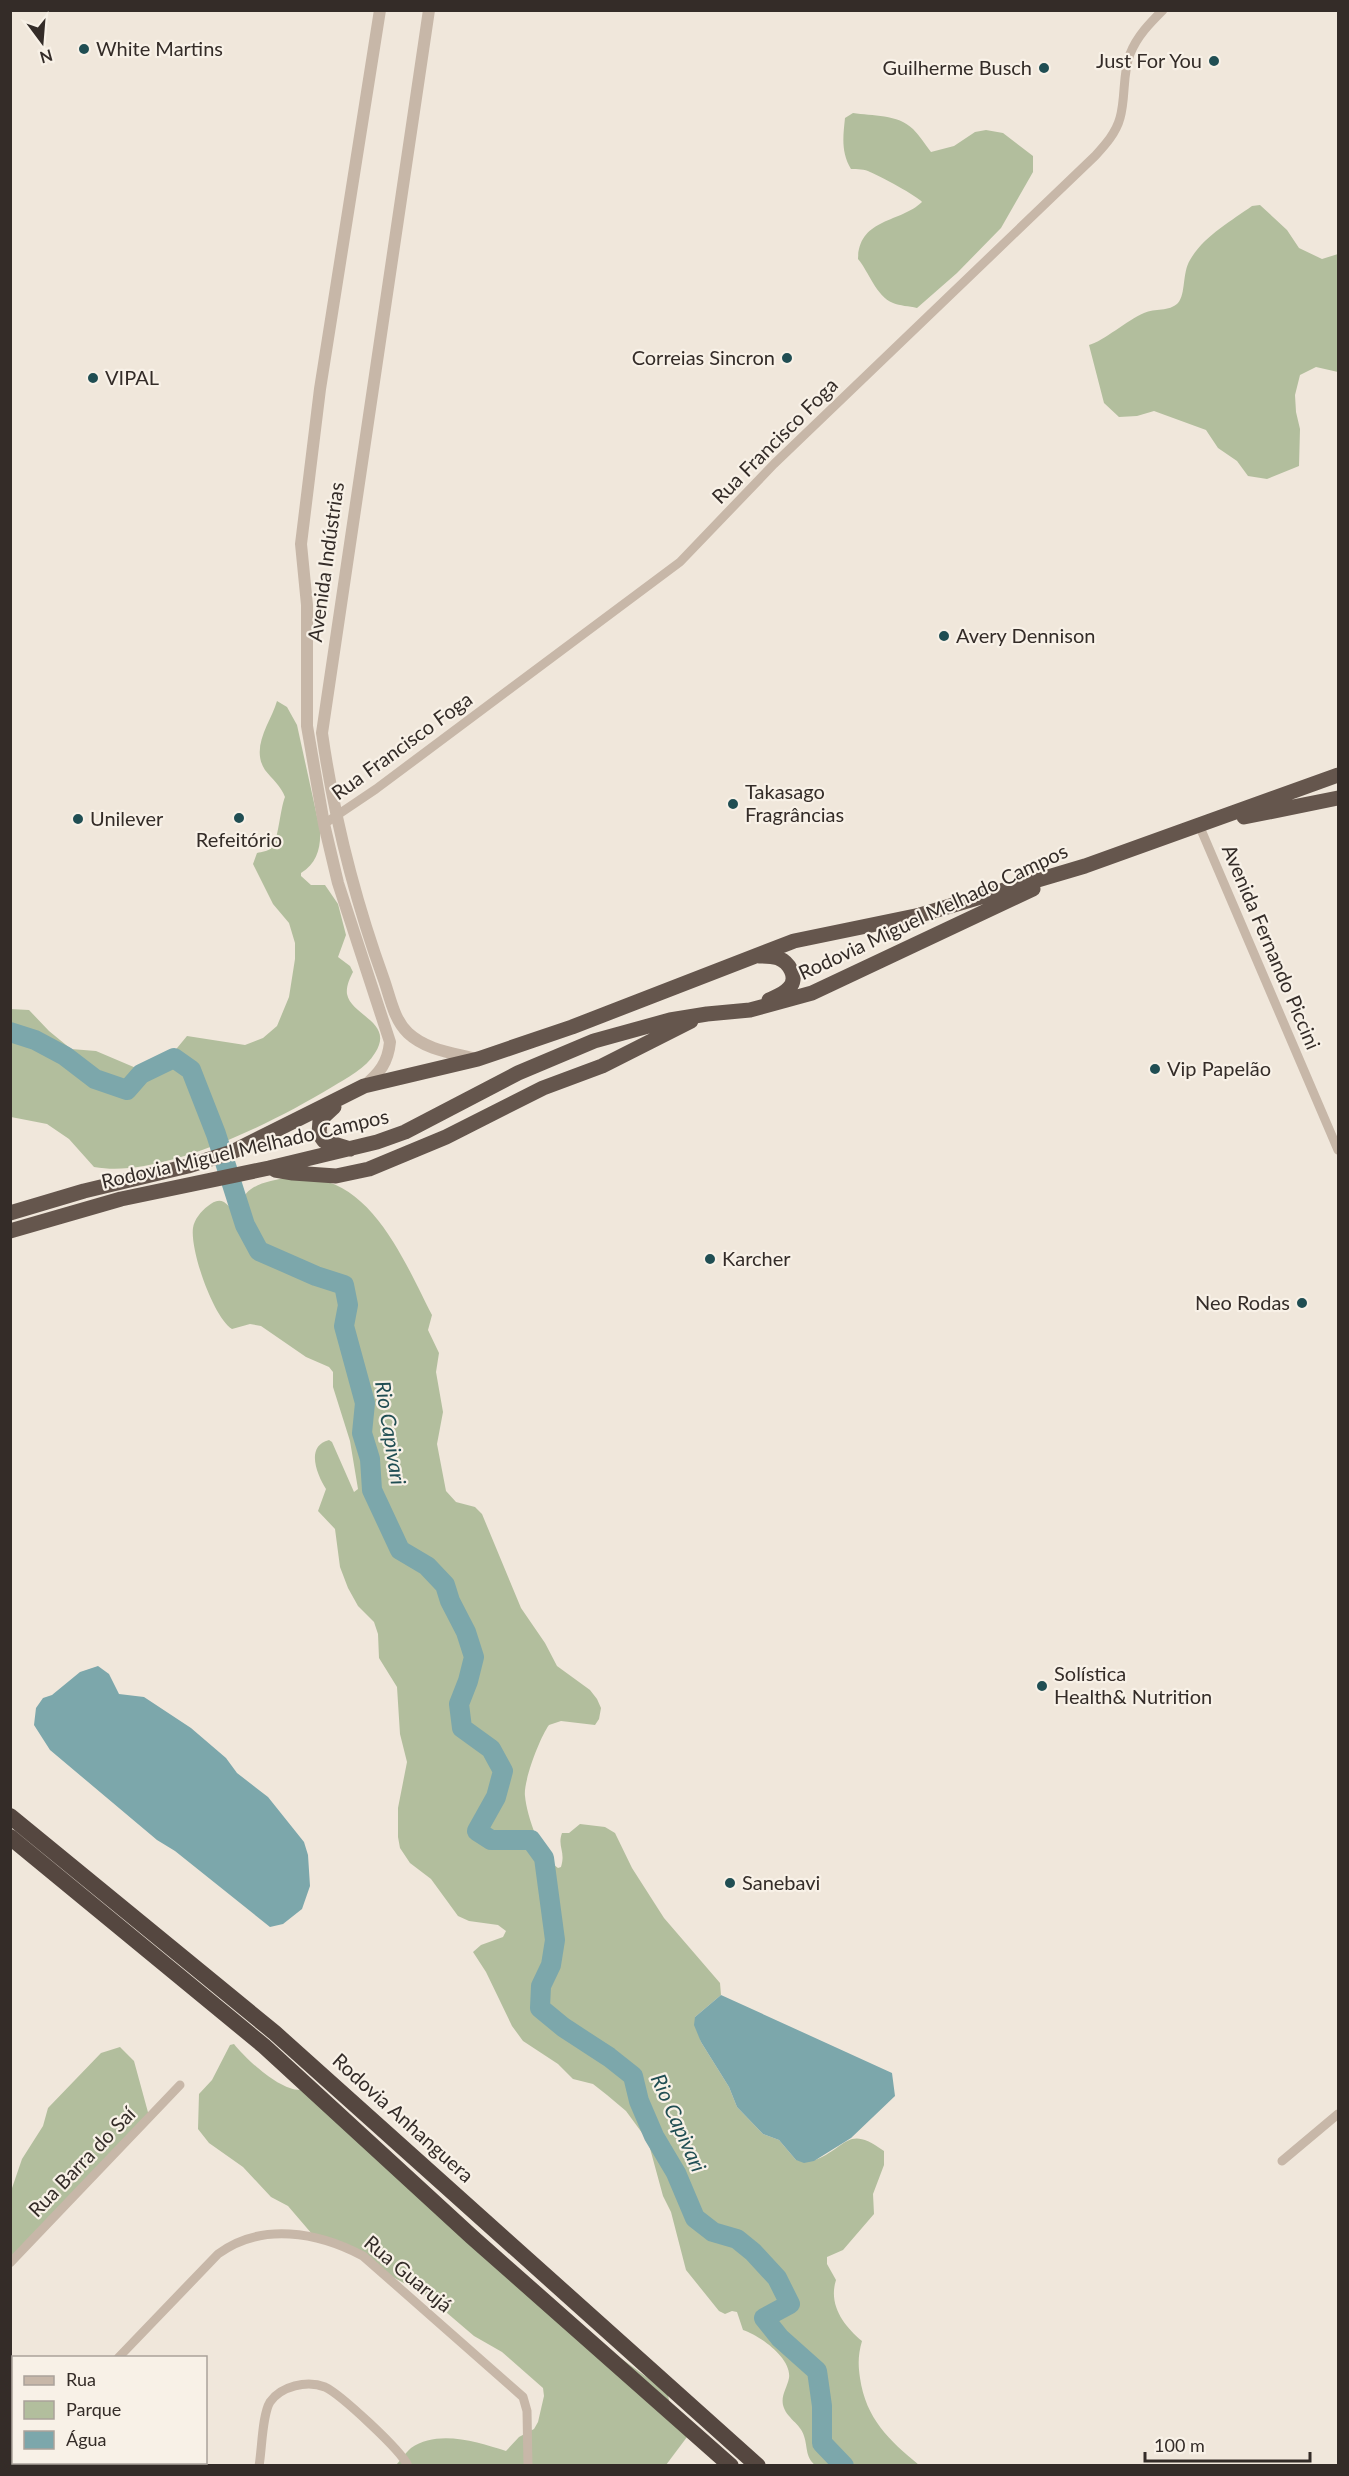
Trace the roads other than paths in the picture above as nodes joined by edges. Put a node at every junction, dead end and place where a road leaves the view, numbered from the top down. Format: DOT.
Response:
graph roads {
  1 [pos="380,10"];
  2 [pos="429,10"];
  3 [pos="1163,10"];
  4 [pos="1338,775"];
  5 [pos="1338,798"];
  6 [pos="336,816"];
  7 [pos="1220,818"];
  8 [pos="324,824"];
  9 [pos="1199,825"];
  10 [pos="1085,866"];
  11 [pos="754,957"];
  12 [pos="750,1010"];
  13 [pos="707,1014"];
  14 [pos="478,1059"];
  15 [pos="364,1086"];
  16 [pos="352,1149"];
  17 [pos="1338,1150"];
  18 [pos="263,1170"];
  19 [pos="10,1213"];
  20 [pos="10,1231"];
  21 [pos="10,1816"];
  22 [pos="10,1837"];
  23 [pos="180,2085"];
  24 [pos="1338,2114"];
  25 [pos="1282,2162"];
  26 [pos="10,2263"];
  27 [pos="120,2356"];
  28 [pos="260,2466"];
  29 [pos="408,2466"];
  30 [pos="528,2466"];
  31 [pos="731,2466"];
  32 [pos="758,2466"];
  1 -- 8 [label="street, Avenida Indústrias"];
  2 -- 6 [label="street, Avenida Indústrias"];
  3 -- 6 [label="street, Rua Francisco Foga"];
  4 -- 7 [label="highway, Rodovia Miguel Melhado Campos"];
  5 -- 7 [label="highway"];
  6 -- 8 [label="street, Rua Francisco Foga"];
  6 -- 14 [label="street, Avenida Indústrias"];
  7 -- 9 [label="highway, Rodovia Miguel Melhado Campos"];
  8 -- 15 [label="street, Avenida Indústrias"];
  9 -- 10 [label="highway, Rodovia Miguel Melhado Campos"];
  9 -- 17 [label="street, Avenida Fernando Piccini"];
  10 -- 11 [label="highway, Rodovia Miguel Melhado Campos"];
  10 -- 12 [label="highway, Rodovia Miguel Melhado Campos"];
  11 -- 12 [label="highway"];
  11 -- 14 [label="highway, Rodovia Miguel Melhado Campos"];
  12 -- 13 [label="highway, Rodovia Miguel Melhado Campos"];
  13 -- 16 [label="highway, Rodovia Miguel Melhado Campos"];
  13 -- 18 [label="highway"];
  14 -- 15 [label="highway, Rodovia Miguel Melhado Campos"];
  15 -- 16 [label="highway"];
  15 -- 19 [label="highway, Rodovia Miguel Melhado Campos"];
  16 -- 18 [label="highway, Rodovia Miguel Melhado Campos"];
  18 -- 20 [label="highway, Rodovia Miguel Melhado Campos"];
  21 -- 32 [label="highway, Rodovia Anhanguera"];
  22 -- 31 [label="highway, Rodovia Anhanguera"];
  23 -- 26 [label="street, Rua Barra do Saí"];
  24 -- 25 [label="street"];
  27 -- 30 [label="street, Rua Guarujá"];
  28 -- 29 [label="street"];
}
